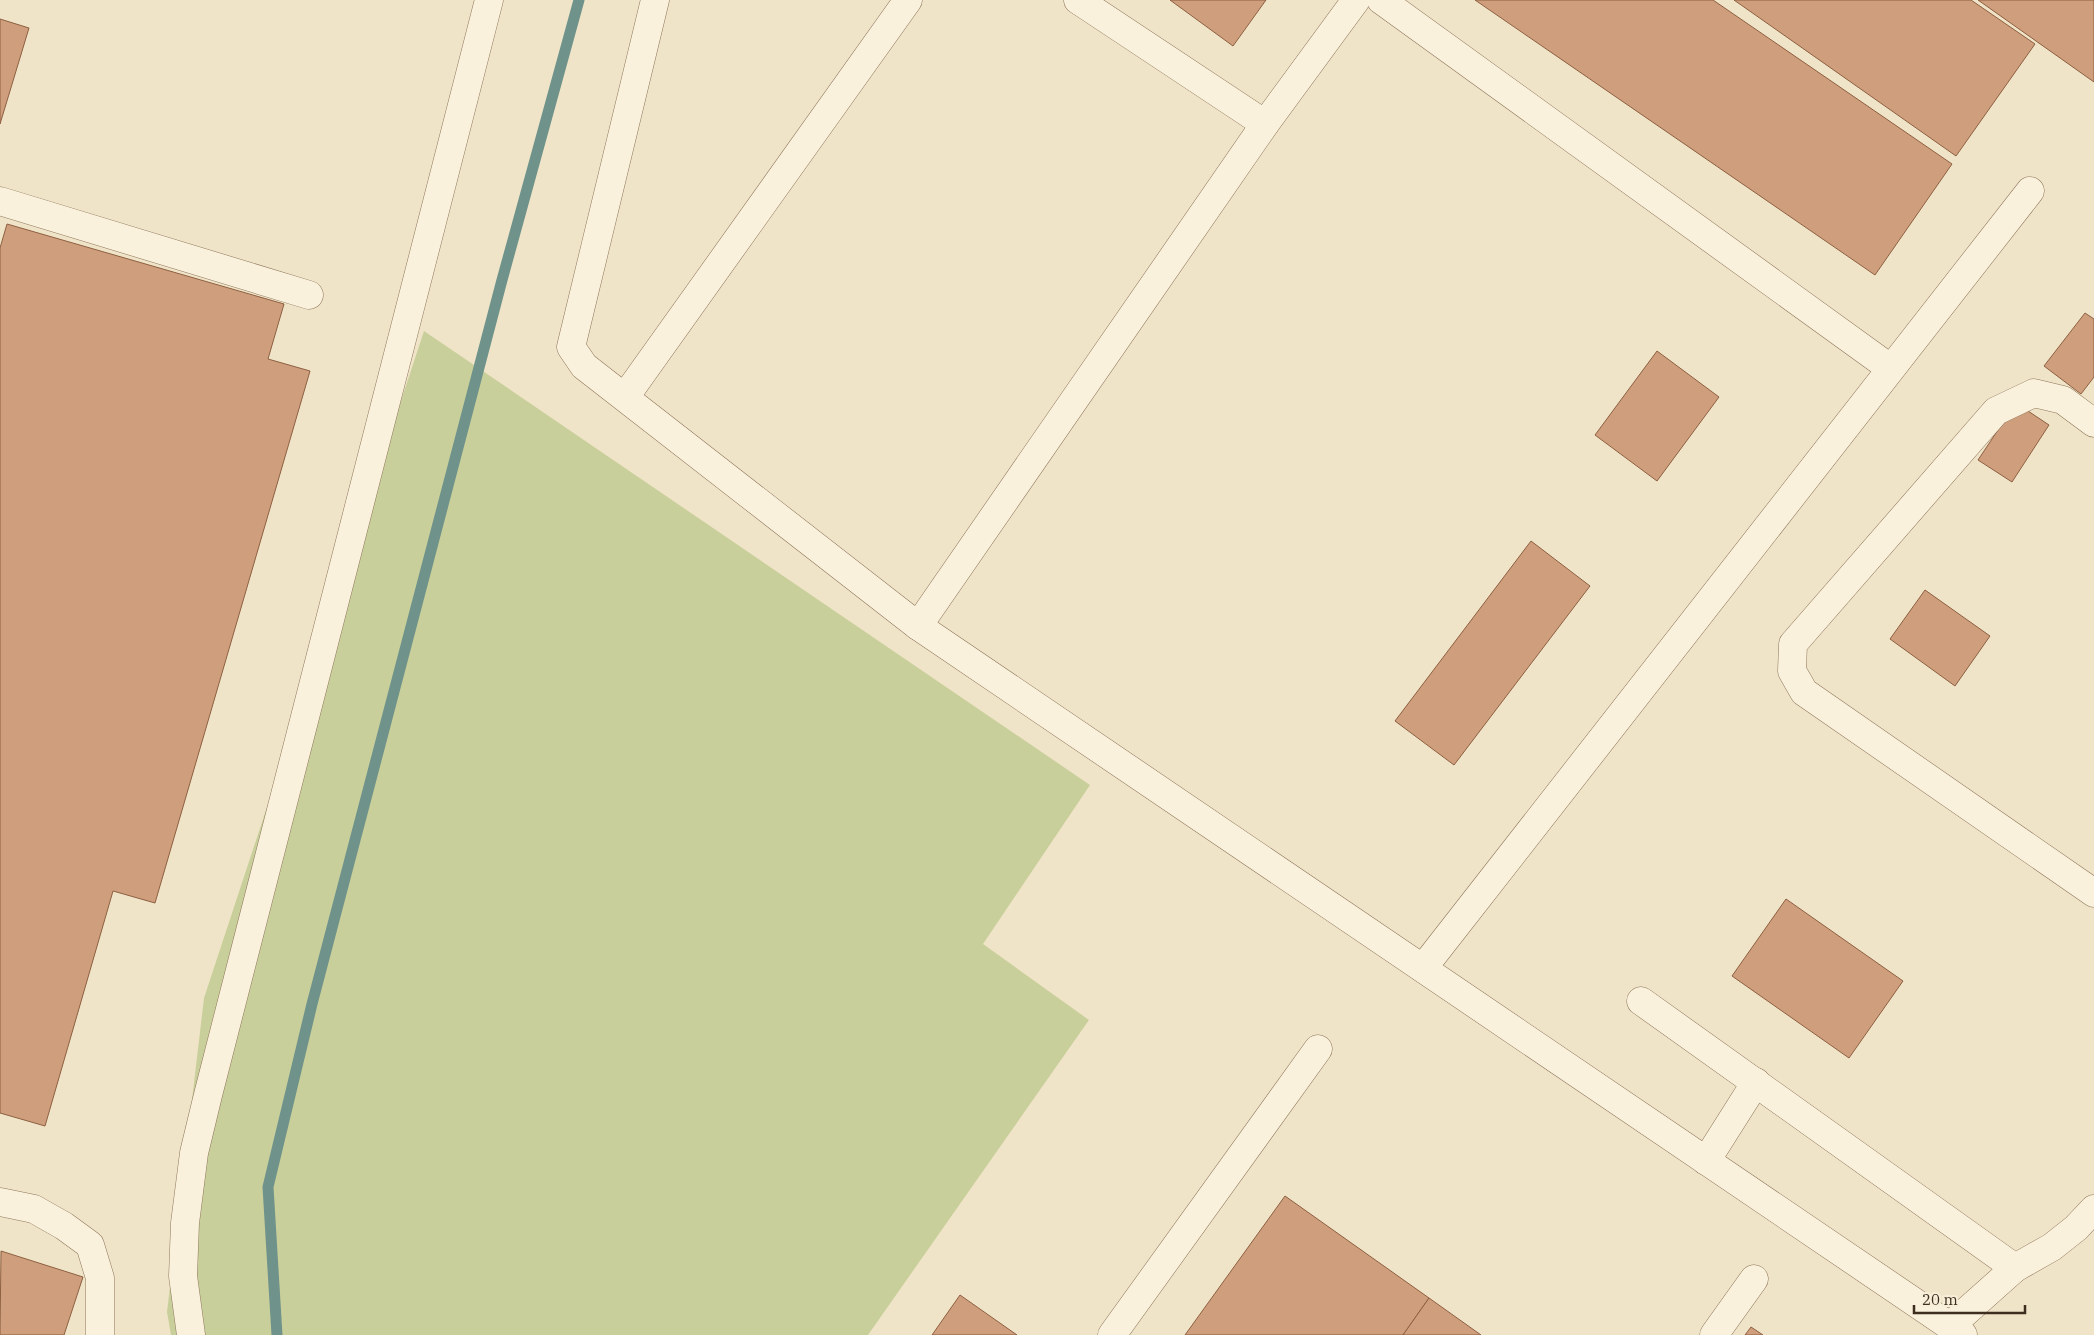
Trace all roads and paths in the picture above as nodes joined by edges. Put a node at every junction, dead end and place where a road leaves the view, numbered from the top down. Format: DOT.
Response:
graph roads {
  1 [pos="489,0"];
  2 [pos="655,0"];
  3 [pos="908,0"];
  4 [pos="1078,0"];
  5 [pos="1356,0"];
  6 [pos="1381,0"];
  7 [pos="1265,124"];
  8 [pos="2030,191"];
  9 [pos="0,201"];
  10 [pos="309,295"];
  11 [pos="1890,368"];
  12 [pos="625,397"];
  13 [pos="2094,423"];
  14 [pos="918,626"];
  15 [pos="2094,893"];
  16 [pos="1423,968"];
  17 [pos="1641,1001"];
  18 [pos="1318,1049"];
  19 [pos="1756,1082"];
  20 [pos="1706,1160"];
  21 [pos="0,1202"];
  22 [pos="2094,1209"];
  23 [pos="2015,1268"];
  24 [pos="1754,1279"];
  25 [pos="97,1330"];
  26 [pos="1956,1331"];
  27 [pos="191,1335"];
  28 [pos="1112,1335"];
  29 [pos="1714,1335"];
  1 -- 27 [label="lane"];
  2 -- 12 [label="lane"];
  3 -- 12 [label="lane"];
  4 -- 7 [label="lane"];
  5 -- 7 [label="lane"];
  6 -- 11 [label="lane"];
  7 -- 14 [label="lane"];
  8 -- 11 [label="lane"];
  9 -- 10 [label="lane"];
  11 -- 16 [label="lane"];
  12 -- 14 [label="lane"];
  13 -- 15 [label="lane"];
  14 -- 16 [label="lane"];
  16 -- 20 [label="lane"];
  17 -- 19 [label="lane"];
  18 -- 28 [label="lane"];
  19 -- 20 [label="lane"];
  19 -- 23 [label="lane"];
  20 -- 26 [label="lane"];
  21 -- 25 [label="lane"];
  22 -- 23 [label="lane"];
  23 -- 26 [label="lane"];
  24 -- 29 [label="lane"];
}
